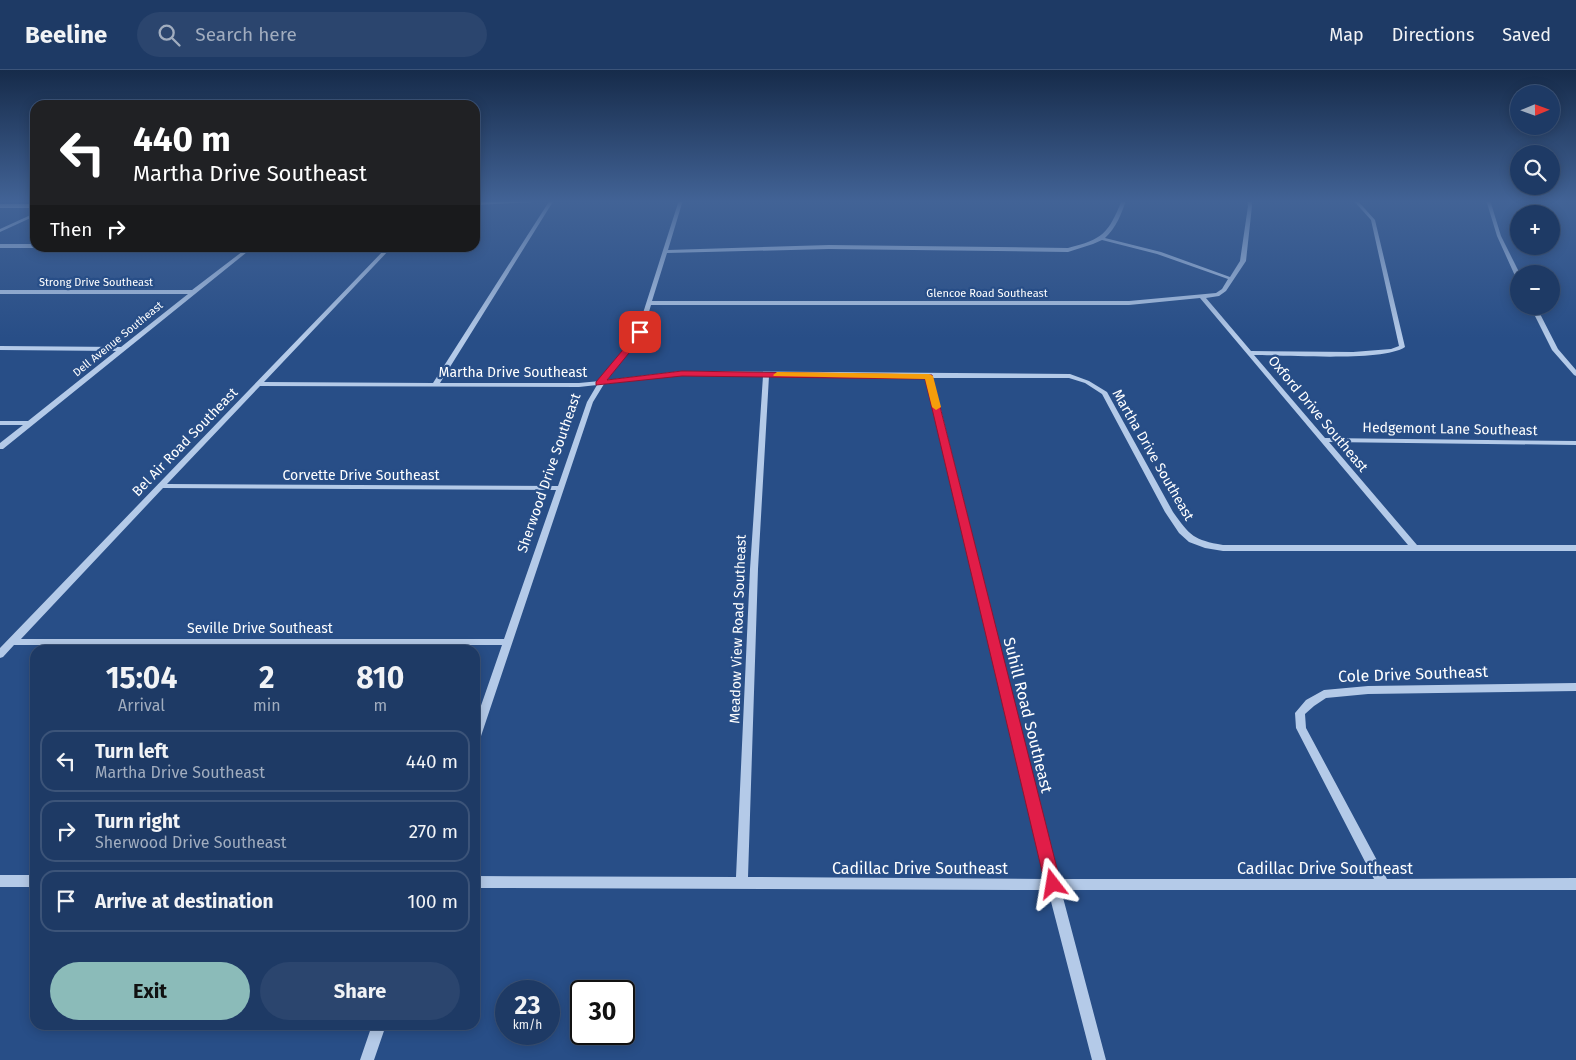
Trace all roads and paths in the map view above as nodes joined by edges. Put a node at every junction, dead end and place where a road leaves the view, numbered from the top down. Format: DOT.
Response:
graph roads {
  1 [pos="523,246"];
  2 [pos="668,246"];
  3 [pos="1080,246"];
  4 [pos="1132,246"];
  5 [pos="1245,246"];
  6 [pos="1379,246"];
  7 [pos="1504,246"];
  8 [pos="244,252"];
  9 [pos="384,252"];
  10 [pos="666,252"];
  11 [pos="1513,265"];
  12 [pos="1232,279"];
  13 [pos="0,292"];
  14 [pos="192,292"];
  15 [pos="1202,298"];
  16 [pos="650,303"];
  17 [pos="1538,315"];
  18 [pos="0,348"];
  19 [pos="122,349"];
  20 [pos="1249,352"];
  21 [pos="766,374"];
  22 [pos="1576,374"];
  23 [pos="929,376"];
  24 [pos="258,384"];
  25 [pos="599,384"];
  26 [pos="435,385"];
  27 [pos="0,423"];
  28 [pos="28,424"];
  29 [pos="1323,440"];
  30 [pos="1576,443"];
  31 [pos="0,447"];
  32 [pos="160,486"];
  33 [pos="561,488"];
  34 [pos="1414,547"];
  35 [pos="1576,548"];
  36 [pos="12,642"];
  37 [pos="508,642"];
  38 [pos="0,654"];
  39 [pos="1576,687"];
  40 [pos="480,724"];
  41 [pos="0,881"];
  42 [pos="30,881"];
  43 [pos="480,882"];
  44 [pos="742,884"];
  45 [pos="1053,884"];
  46 [pos="1383,884"];
  47 [pos="1576,884"];
  48 [pos="377,1030"];
  49 [pos="367,1060"];
  50 [pos="1099,1060"];
  1 -- 26 [label="street"];
  2 -- 10 [label="street, Sherwood Drive Southeast"];
  3 -- 10 [label="street"];
  4 -- 12 [label="street"];
  5 -- 12 [label="street, Glencoe Road Southeast"];
  6 -- 20 [label="street"];
  7 -- 11 [label="street"];
  8 -- 14 [label="street, Dell Avenue Southeast"];
  9 -- 24 [label="street, Bel Air Road Southeast"];
  10 -- 16 [label="street, Sherwood Drive Southeast"];
  12 -- 15 [label="street, Glencoe Road Southeast"];
  13 -- 14 [label="street, Strong Drive Southeast"];
  14 -- 19 [label="street, Dell Avenue Southeast"];
  15 -- 16 [label="street, Glencoe Road Southeast"];
  15 -- 20 [label="street, Oxford Drive Southeast"];
  16 -- 25 [label="street, Sherwood Drive Southeast"];
  17 -- 22 [label="street"];
  18 -- 19 [label="street"];
  19 -- 28 [label="street, Dell Avenue Southeast"];
  20 -- 29 [label="street, Oxford Drive Southeast"];
  21 -- 23 [label="street, Martha Drive Southeast"];
  21 -- 25 [label="street, Martha Drive Southeast"];
  21 -- 44 [label="street, Meadow View Road Southeast"];
  23 -- 34 [label="street, Martha Drive Southeast"];
  23 -- 45 [label="street, Suhill Road Southeast"];
  24 -- 26 [label="street, Martha Drive Southeast"];
  24 -- 32 [label="street, Bel Air Road Southeast"];
  25 -- 26 [label="street, Martha Drive Southeast"];
  25 -- 33 [label="street, Sherwood Drive Southeast"];
  27 -- 28 [label="street"];
  28 -- 31 [label="street, Dell Avenue Southeast"];
  29 -- 30 [label="street, Hedgemont Lane Southeast"];
  29 -- 34 [label="street, Oxford Drive Southeast"];
  32 -- 33 [label="street, Corvette Drive Southeast"];
  32 -- 36 [label="street, Bel Air Road Southeast"];
  33 -- 37 [label="street, Sherwood Drive Southeast"];
  34 -- 35 [label="street, Martha Drive Southeast"];
  36 -- 37 [label="street, Seville Drive Southeast"];
  36 -- 38 [label="street, Bel Air Road Southeast"];
  37 -- 40 [label="street, Sherwood Drive Southeast"];
  39 -- 46 [label="street, Cole Drive Southeast"];
  41 -- 42 [label="street"];
  43 -- 44 [label="street, Cadillac Drive Southeast"];
  44 -- 45 [label="street, Cadillac Drive Southeast"];
  45 -- 46 [label="street, Cadillac Drive Southeast"];
  45 -- 50 [label="street, Suhill Road Southeast"];
  46 -- 47 [label="street, Cadillac Drive Southeast"];
  48 -- 49 [label="street"];
}
